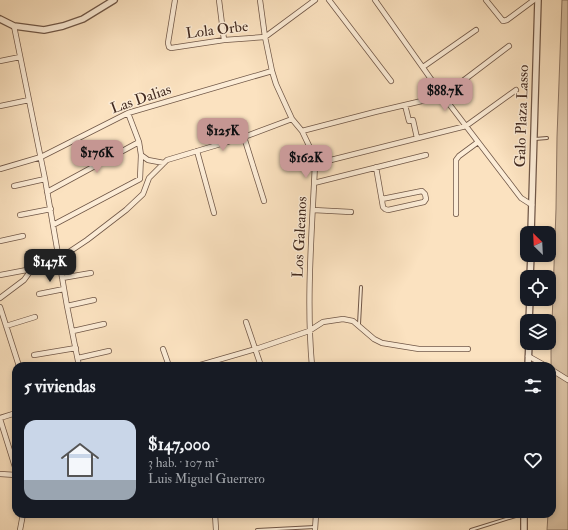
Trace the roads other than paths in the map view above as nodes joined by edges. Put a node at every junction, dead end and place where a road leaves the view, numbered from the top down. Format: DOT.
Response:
graph roads {
  1 [pos="114,0"];
  2 [pos="176,0"];
  3 [pos="219,0"];
  4 [pos="260,0"];
  5 [pos="315,0"];
  6 [pos="329,0"];
  7 [pos="375,0"];
  8 [pos="486,0"];
  9 [pos="534,0"];
  10 [pos="538,0"];
  11 [pos="0,19"];
  12 [pos="14,26"];
  13 [pos="476,30"];
  14 [pos="265,37"];
  15 [pos="224,40"];
  16 [pos="509,46"];
  17 [pos="20,57"];
  18 [pos="0,61"];
  19 [pos="423,68"];
  20 [pos="272,71"];
  21 [pos="391,82"];
  22 [pos="516,90"];
  23 [pos="443,96"];
  24 [pos="30,100"];
  25 [pos="405,104"];
  26 [pos="0,106"];
  27 [pos="128,113"];
  28 [pos="292,119"];
  29 [pos="466,126"];
  30 [pos="302,131"];
  31 [pos="244,137"];
  32 [pos="417,138"];
  33 [pos="547,138"];
  34 [pos="534,140"];
  35 [pos="139,142"];
  36 [pos="478,142"];
  37 [pos="197,151"];
  38 [pos="141,155"];
  39 [pos="426,155"];
  40 [pos="41,157"];
  41 [pos="164,163"];
  42 [pos="315,164"];
  43 [pos="376,168"];
  44 [pos="0,169"];
  45 [pos="45,178"];
  46 [pos="149,178"];
  47 [pos="140,179"];
  48 [pos="314,183"];
  49 [pos="14,186"];
  50 [pos="47,192"];
  51 [pos="382,199"];
  52 [pos="264,201"];
  53 [pos="532,205"];
  54 [pos="51,209"];
  55 [pos="313,210"];
  56 [pos="351,212"];
  57 [pos="214,213"];
  58 [pos="456,214"];
  59 [pos="20,215"];
  60 [pos="53,224"];
  61 [pos="531,226"];
  62 [pos="23,236"];
  63 [pos="0,241"];
  64 [pos="60,258"];
  65 [pos="32,269"];
  66 [pos="90,273"];
  67 [pos="0,275"];
  68 [pos="62,278"];
  69 [pos="361,287"];
  70 [pos="64,289"];
  71 [pos="39,294"];
  72 [pos="0,298"];
  73 [pos="94,300"];
  74 [pos="67,306"];
  75 [pos="0,307"];
  76 [pos="35,317"];
  77 [pos="246,322"];
  78 [pos="104,324"];
  79 [pos="359,325"];
  80 [pos="6,326"];
  81 [pos="73,331"];
  82 [pos="309,331"];
  83 [pos="76,348"];
  84 [pos="163,348"];
  85 [pos="256,349"];
  86 [pos="468,349"];
  87 [pos="528,350"];
  88 [pos="109,351"];
  89 [pos="34,355"];
  90 [pos="528,356"];
  91 [pos="78,358"];
  92 [pos="18,362"];
  93 [pos="79,362"];
  94 [pos="168,362"];
  95 [pos="211,362"];
  96 [pos="260,362"];
  97 [pos="312,362"];
  98 [pos="528,362"];
  99 [pos="539,362"];
  100 [pos="556,372"];
  101 [pos="568,380"];
  102 [pos="12,414"];
  103 [pos="0,418"];
  104 [pos="12,457"];
  105 [pos="0,474"];
  106 [pos="12,475"];
  107 [pos="22,518"];
  108 [pos="215,518"];
  109 [pos="316,518"];
  110 [pos="510,518"];
  111 [pos="523,518"];
  112 [pos="315,529"];
  113 [pos="20,530"];
  114 [pos="216,530"];
  115 [pos="257,530"];
  116 [pos="471,530"];
  117 [pos="524,530"];
  1 -- 12 [label="street"];
  2 -- 15 [label="street, Lola Orbe"];
  3 -- 15 [label="street"];
  4 -- 14 [label="street, Los Galeanos"];
  5 -- 14 [label="street"];
  6 -- 21 [label="street"];
  7 -- 19 [label="street"];
  8 -- 9 [label="street"];
  10 -- 34 [label="street, Galo Plaza Lasso"];
  11 -- 12 [label="street"];
  12 -- 17 [label="street"];
  13 -- 19 [label="street"];
  14 -- 15 [label="street, Lola Orbe"];
  14 -- 20 [label="street, Los Galeanos"];
  16 -- 23 [label="street"];
  17 -- 18 [label="street"];
  17 -- 24 [label="street"];
  19 -- 23 [label="street"];
  20 -- 27 [label="street, Las Dalias"];
  20 -- 28 [label="street, Los Galeanos"];
  22 -- 29 [label="street"];
  23 -- 25 [label="street"];
  23 -- 29 [label="street"];
  24 -- 26 [label="street"];
  24 -- 40 [label="street"];
  25 -- 30 [label="street"];
  25 -- 32 [label="street"];
  27 -- 35 [label="street"];
  27 -- 40 [label="street, Las Dalias"];
  28 -- 30 [label="street, Los Galeanos"];
  28 -- 31 [label="street"];
  29 -- 32 [label="street"];
  29 -- 36 [label="street"];
  30 -- 42 [label="street, Los Galeanos"];
  31 -- 37 [label="street"];
  31 -- 52 [label="street"];
  32 -- 42 [label="street"];
  33 -- 34 [label="lane"];
  34 -- 53 [label="street, Galo Plaza Lasso"];
  35 -- 38 [label="street"];
  35 -- 50 [label="street"];
  36 -- 53 [label="street"];
  36 -- 58 [label="street"];
  37 -- 41 [label="street"];
  37 -- 57 [label="street"];
  38 -- 41 [label="street"];
  38 -- 47 [label="street"];
  39 -- 43 [label="street"];
  40 -- 44 [label="street, Las Dalias"];
  40 -- 45 [label="street"];
  41 -- 46 [label="street"];
  42 -- 48 [label="street, Los Galeanos"];
  43 -- 48 [label="street"];
  43 -- 51 [label="street"];
  45 -- 49 [label="street"];
  45 -- 50 [label="street"];
  46 -- 47 [label="street"];
  46 -- 64 [label="street"];
  47 -- 60 [label="street"];
  48 -- 55 [label="street, Los Galeanos"];
  50 -- 54 [label="street"];
  51 -- 51 [label="street"];
  53 -- 61 [label="street, Galo Plaza Lasso"];
  54 -- 59 [label="street"];
  54 -- 60 [label="street"];
  55 -- 56 [label="street"];
  55 -- 82 [label="street, Los Galeanos"];
  60 -- 64 [label="street"];
  62 -- 63 [label="street"];
  64 -- 65 [label="street"];
  64 -- 68 [label="street"];
  65 -- 67 [label="street"];
  65 -- 72 [label="street"];
  66 -- 68 [label="street"];
  68 -- 70 [label="street"];
  69 -- 79 [label="lane"];
  70 -- 71 [label="street"];
  70 -- 74 [label="street"];
  73 -- 74 [label="street"];
  74 -- 81 [label="street"];
  75 -- 80 [label="street"];
  76 -- 80 [label="street"];
  77 -- 85 [label="street"];
  78 -- 81 [label="street"];
  79 -- 82 [label="street"];
  79 -- 86 [label="street"];
  80 -- 92 [label="street"];
  81 -- 83 [label="street"];
  82 -- 85 [label="street"];
  82 -- 97 [label="street, Los Galeanos"];
  83 -- 89 [label="street"];
  83 -- 91 [label="street"];
  84 -- 94 [label="street"];
  85 -- 95 [label="street"];
  85 -- 96 [label="street"];
  87 -- 90 [label="street"];
  88 -- 91 [label="street"];
  90 -- 98 [label="street"];
  90 -- 99 [label="street"];
  91 -- 93 [label="street"];
  100 -- 101 [label="street"];
  102 -- 103 [label="street"];
  103 -- 104 [label="street"];
  105 -- 106 [label="street"];
  107 -- 113 [label="street"];
  108 -- 114 [label="street"];
  109 -- 112 [label="street"];
  110 -- 116 [label="lane"];
  111 -- 117 [label="street"];
  112 -- 115 [label="lane"];
}
